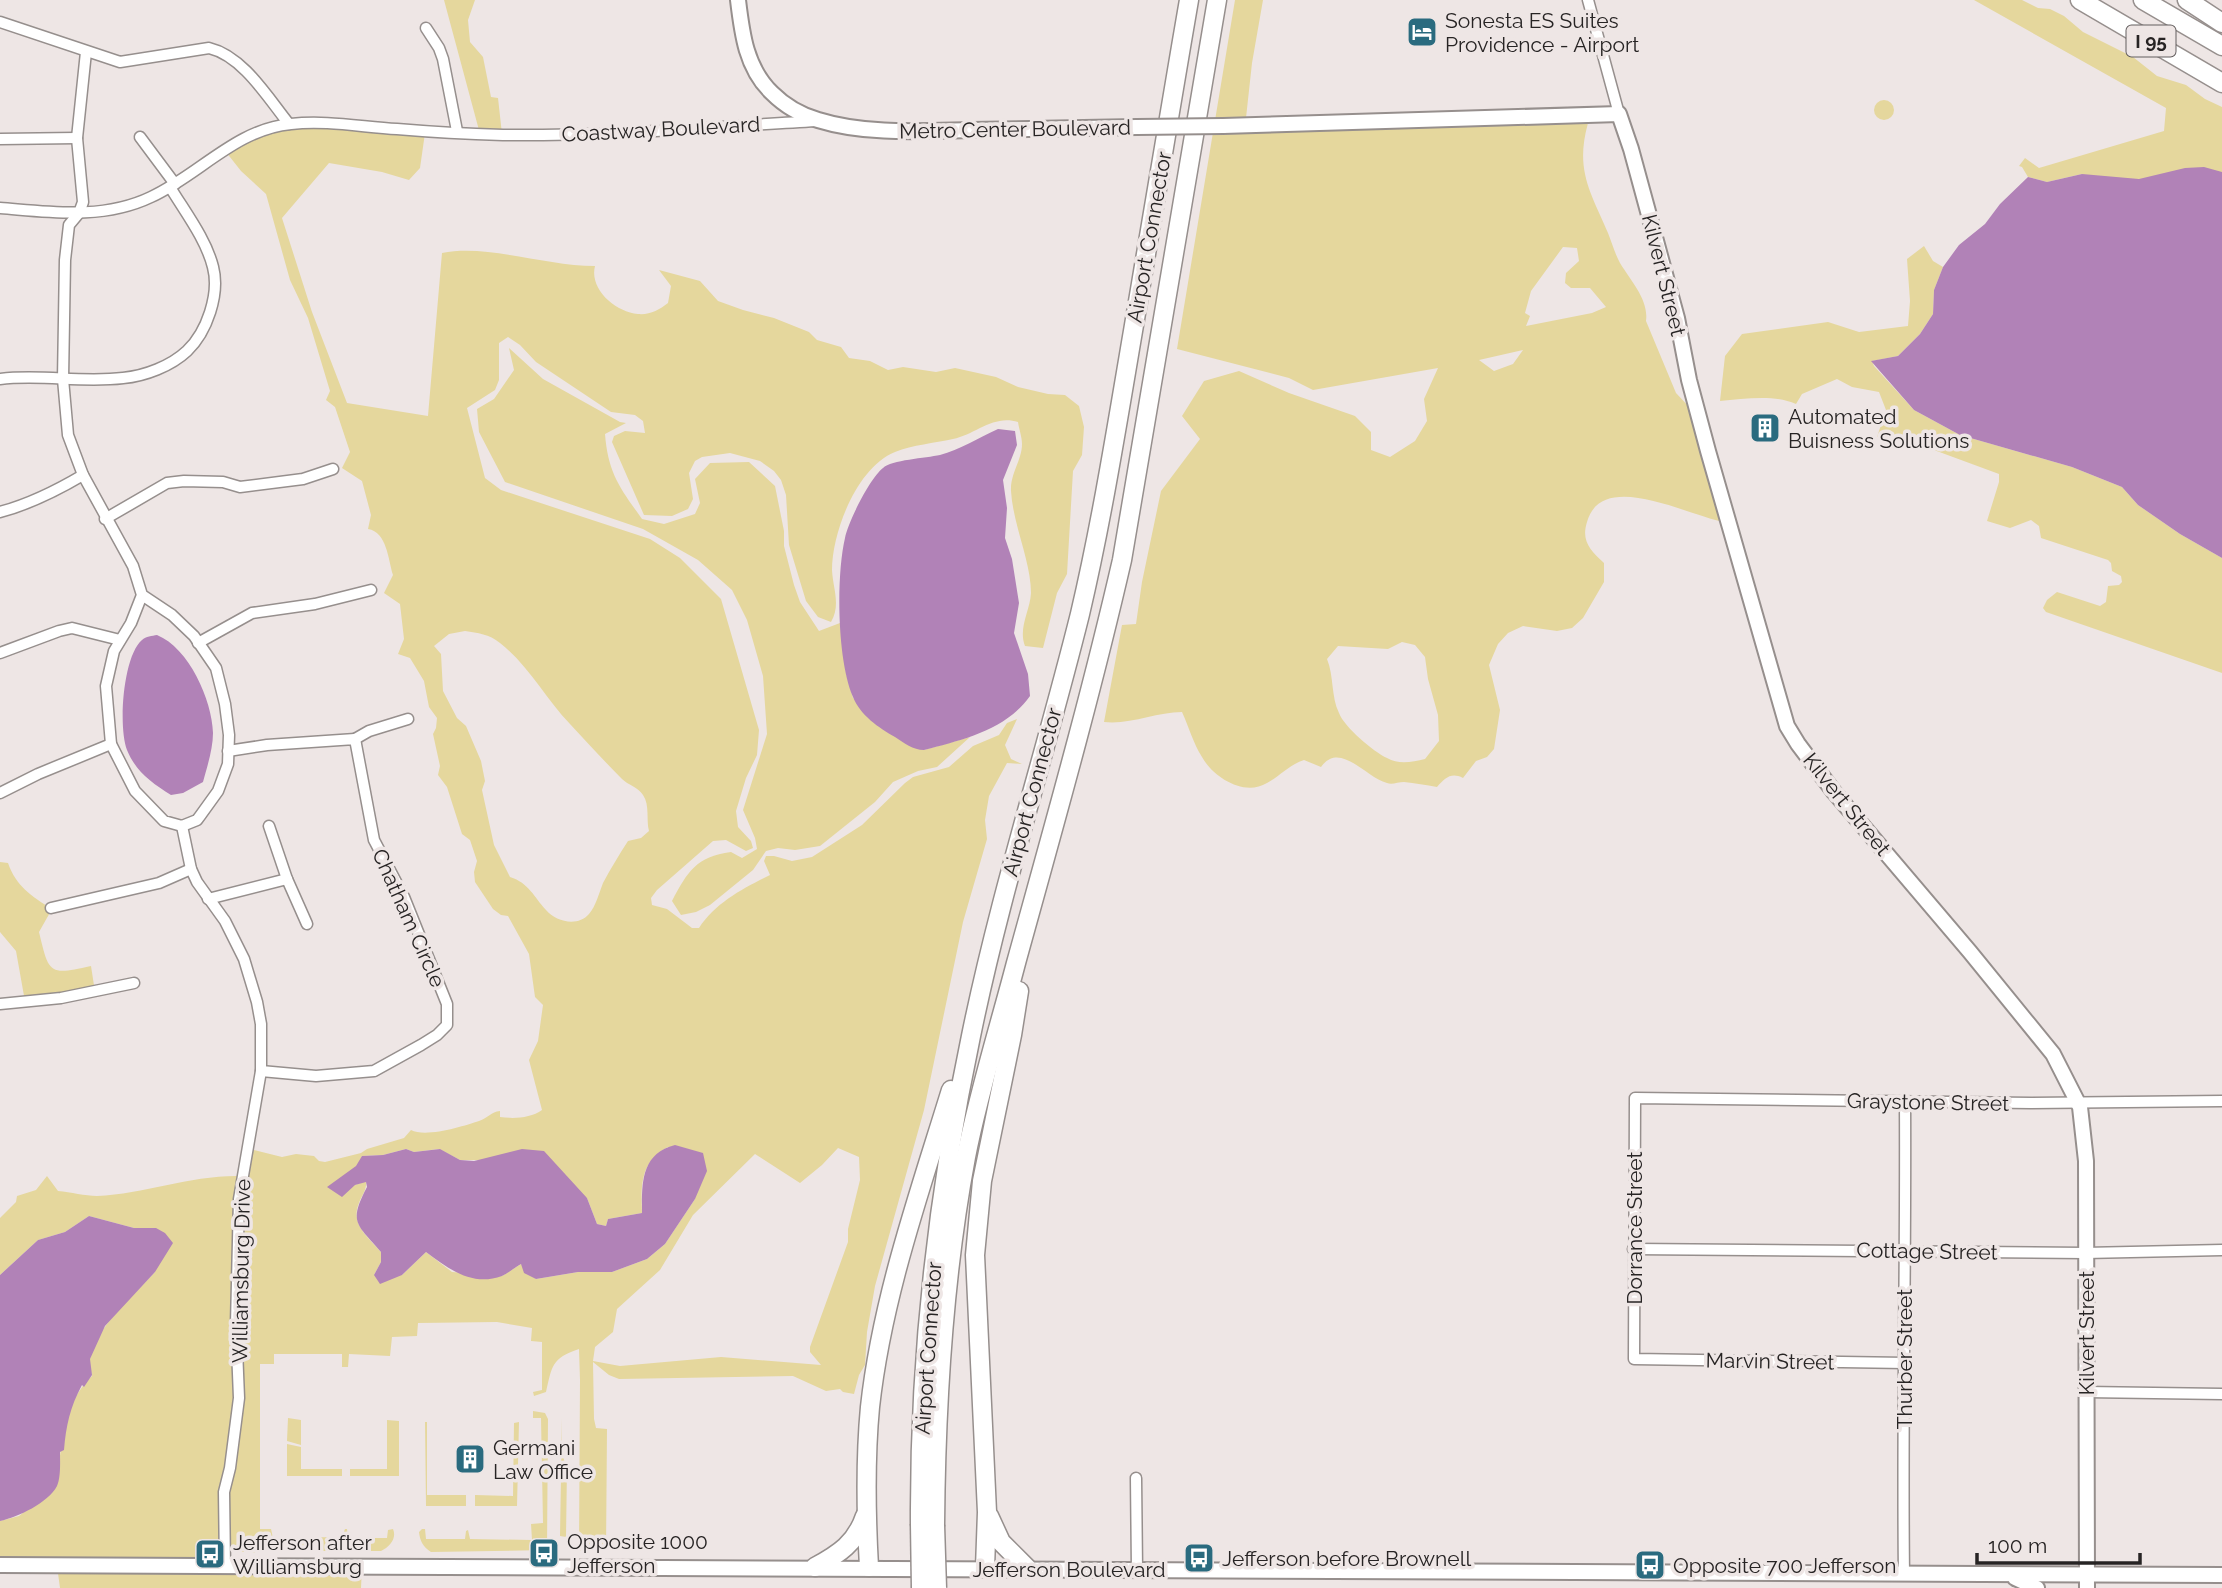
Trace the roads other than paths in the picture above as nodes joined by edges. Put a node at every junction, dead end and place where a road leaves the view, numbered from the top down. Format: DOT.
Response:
graph roads {
  1 [pos="738,0"];
  2 [pos="1189,0"];
  3 [pos="1588,0"];
  4 [pos="2080,0"];
  5 [pos="2143,0"];
  6 [pos="2187,0"];
  7 [pos="1217,6"];
  8 [pos="0,22"];
  9 [pos="2222,23"];
  10 [pos="426,28"];
  11 [pos="2222,46"];
  12 [pos="86,52"];
  13 [pos="2222,83"];
  14 [pos="1619,114"];
  15 [pos="820,121"];
  16 [pos="289,124"];
  17 [pos="457,131"];
  18 [pos="140,137"];
  19 [pos="77,138"];
  20 [pos="0,139"];
  21 [pos="173,186"];
  22 [pos="0,208"];
  23 [pos="79,213"];
  24 [pos="0,379"];
  25 [pos="64,379"];
  26 [pos="333,469"];
  27 [pos="83,475"];
  28 [pos="0,512"];
  29 [pos="105,519"];
  30 [pos="371,590"];
  31 [pos="142,595"];
  32 [pos="120,640"];
  33 [pos="198,643"];
  34 [pos="0,653"];
  35 [pos="408,719"];
  36 [pos="355,739"];
  37 [pos="111,744"];
  38 [pos="228,751"];
  39 [pos="0,793"];
  40 [pos="182,826"];
  41 [pos="269,826"];
  42 [pos="191,869"];
  43 [pos="286,879"];
  44 [pos="208,899"];
  45 [pos="51,908"];
  46 [pos="1029,918"];
  47 [pos="307,924"];
  48 [pos="134,983"];
  49 [pos="980,993"];
  50 [pos="0,1004"];
  51 [pos="261,1071"];
  52 [pos="1635,1098"];
  53 [pos="2222,1101"];
  54 [pos="1905,1102"];
  55 [pos="2078,1102"];
  56 [pos="1633,1249"];
  57 [pos="1903,1250"];
  58 [pos="2222,1250"];
  59 [pos="2085,1253"];
  60 [pos="1634,1359"];
  61 [pos="1906,1363"];
  62 [pos="2086,1392"];
  63 [pos="2222,1395"];
  64 [pos="1136,1478"];
  65 [pos="987,1512"];
  66 [pos="866,1513"];
  67 [pos="928,1524"];
  68 [pos="0,1565"];
  69 [pos="225,1566"];
  70 [pos="815,1567"];
  71 [pos="869,1567"];
  72 [pos="985,1568"];
  73 [pos="1027,1569"];
  74 [pos="1138,1569"];
  75 [pos="1905,1574"];
  76 [pos="2222,1575"];
  77 [pos="2007,1576"];
  78 [pos="2088,1582"];
  79 [pos="921,1588"];
  80 [pos="937,1588"];
  81 [pos="2036,1588"];
  1 -- 15 [label="street, Metro Center Boulevard"];
  2 -- 49 [label="highway, Airport Connector"];
  3 -- 14 [label="street, Kilvert Street"];
  4 -- 13 [label="highway, I 95"];
  5 -- 11 [label="highway, I 95"];
  6 -- 9 [label="highway"];
  7 -- 46 [label="highway, Airport Connector"];
  8 -- 12 [label="street"];
  10 -- 17 [label="street"];
  12 -- 16 [label="street"];
  12 -- 19 [label="street"];
  14 -- 15 [label="street, Metro Center Boulevard, bridge"];
  14 -- 55 [label="street, Kilvert Street"];
  15 -- 17 [label="street, Coastway Boulevard"];
  16 -- 17 [label="street, Coastway Boulevard"];
  16 -- 21 [label="street, Coastway Boulevard"];
  18 -- 21 [label="street"];
  19 -- 20 [label="street"];
  19 -- 23 [label="street"];
  21 -- 23 [label="street, Coastway Boulevard"];
  21 -- 25 [label="street"];
  22 -- 23 [label="street, Coastway Boulevard"];
  23 -- 25 [label="street"];
  24 -- 25 [label="street"];
  25 -- 27 [label="street"];
  26 -- 29 [label="street"];
  27 -- 28 [label="street"];
  27 -- 29 [label="street"];
  29 -- 31 [label="street"];
  30 -- 33 [label="street"];
  31 -- 32 [label="street"];
  31 -- 33 [label="street"];
  32 -- 34 [label="street"];
  32 -- 37 [label="street"];
  33 -- 38 [label="street"];
  35 -- 36 [label="street"];
  36 -- 38 [label="street"];
  36 -- 51 [label="street, Chatham Circle"];
  37 -- 39 [label="street"];
  37 -- 40 [label="street"];
  38 -- 40 [label="street"];
  40 -- 42 [label="street, Williamsburg Drive"];
  41 -- 43 [label="street"];
  42 -- 44 [label="street, Williamsburg Drive"];
  42 -- 45 [label="street"];
  43 -- 44 [label="street"];
  43 -- 47 [label="street"];
  44 -- 51 [label="street, Williamsburg Drive"];
  46 -- 65 [label="highway"];
  46 -- 67 [label="highway, Airport Connector"];
  48 -- 50 [label="street"];
  49 -- 66 [label="highway"];
  49 -- 67 [label="highway, Airport Connector"];
  51 -- 69 [label="street, Williamsburg Drive"];
  52 -- 54 [label="street, Graystone Street"];
  52 -- 56 [label="street, Dorrance Street"];
  53 -- 55 [label="street, Graystone Street"];
  54 -- 55 [label="street, Graystone Street"];
  54 -- 57 [label="street, Thurber Street"];
  55 -- 59 [label="street, Kilvert Street"];
  56 -- 57 [label="street, Cottage Street"];
  56 -- 60 [label="street, Dorrance Street"];
  57 -- 59 [label="street, Cottage Street"];
  57 -- 61 [label="street, Thurber Street"];
  58 -- 59 [label="street, Cottage Street"];
  59 -- 62 [label="street, Kilvert Street"];
  60 -- 61 [label="street, Marvin Street"];
  61 -- 75 [label="street, Thurber Street"];
  62 -- 63 [label="street"];
  62 -- 78 [label="street, Kilvert Street"];
  64 -- 74 [label="street"];
  65 -- 72 [label="highway"];
  65 -- 73 [label="highway"];
  66 -- 70 [label="highway"];
  66 -- 71 [label="highway"];
  67 -- 79 [label="highway, Airport Connector, bridge"];
  67 -- 80 [label="highway, Airport Connector, bridge"];
  68 -- 69 [label="street, Jefferson Boulevard"];
  69 -- 70 [label="street, Jefferson Boulevard"];
  70 -- 71 [label="street, Jefferson Boulevard"];
  71 -- 72 [label="street, Jefferson Boulevard"];
  72 -- 73 [label="street, Jefferson Boulevard"];
  73 -- 74 [label="street, Jefferson Boulevard"];
  74 -- 75 [label="street, Jefferson Boulevard"];
  75 -- 77 [label="street, Jefferson Boulevard"];
  76 -- 78 [label="street, Jefferson Boulevard"];
  77 -- 78 [label="street, Jefferson Boulevard"];
  77 -- 81 [label="street"];
}
